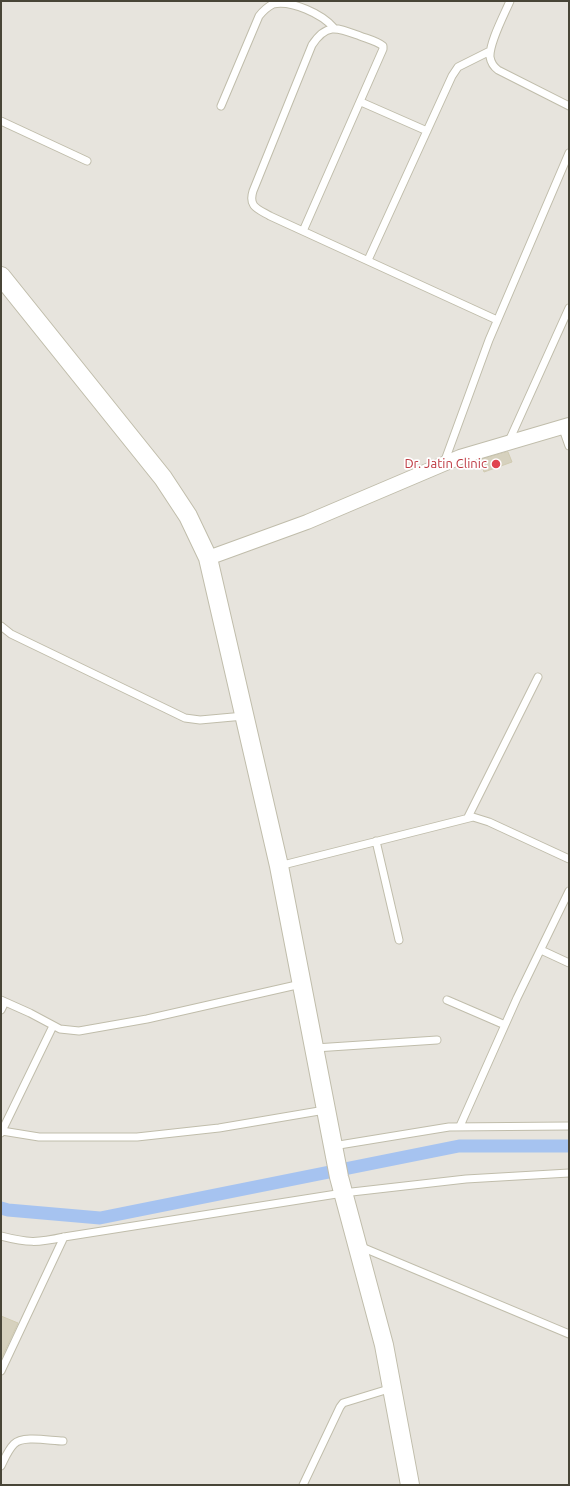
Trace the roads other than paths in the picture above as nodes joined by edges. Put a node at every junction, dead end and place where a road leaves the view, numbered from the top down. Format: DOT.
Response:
graph roads {
  1 [pos="510,1"];
  2 [pos="334,28"];
  3 [pos="490,51"];
  4 [pos="361,102"];
  5 [pos="221,106"];
  6 [pos="569,106"];
  7 [pos="1,120"];
  8 [pos="427,131"];
  9 [pos="569,153"];
  10 [pos="87,161"];
  11 [pos="303,231"];
  12 [pos="368,260"];
  13 [pos="1,276"];
  14 [pos="569,308"];
  15 [pos="497,320"];
  16 [pos="566,425"];
  17 [pos="509,441"];
  18 [pos="569,446"];
  19 [pos="444,463"];
  20 [pos="208,558"];
  21 [pos="1,626"];
  22 [pos="538,677"];
  23 [pos="244,716"];
  24 [pos="468,817"];
  25 [pos="376,841"];
  26 [pos="569,858"];
  27 [pos="279,866"];
  28 [pos="569,891"];
  29 [pos="399,940"];
  30 [pos="540,950"];
  31 [pos="569,963"];
  32 [pos="302,984"];
  33 [pos="447,1000"];
  34 [pos="3,1001"];
  35 [pos="1,1010"];
  36 [pos="505,1025"];
  37 [pos="53,1026"];
  38 [pos="437,1040"];
  39 [pos="314,1048"];
  40 [pos="326,1110"];
  41 [pos="460,1126"];
  42 [pos="569,1126"];
  43 [pos="1,1132"];
  44 [pos="333,1150"];
  45 [pos="569,1173"];
  46 [pos="341,1185"];
  47 [pos="1,1236"];
  48 [pos="64,1237"];
  49 [pos="357,1245"];
  50 [pos="569,1334"];
  51 [pos="1,1371"];
  52 [pos="392,1388"];
  53 [pos="64,1441"];
  54 [pos="1,1466"];
  55 [pos="303,1485"];
  56 [pos="410,1485"];
  1 -- 3 [label="lane"];
  2 -- 4 [label="lane"];
  2 -- 5 [label="lane"];
  2 -- 11 [label="lane"];
  3 -- 6 [label="lane"];
  3 -- 8 [label="lane"];
  4 -- 8 [label="lane"];
  4 -- 11 [label="lane"];
  7 -- 10 [label="lane"];
  8 -- 12 [label="lane"];
  9 -- 15 [label="lane"];
  11 -- 12 [label="lane"];
  12 -- 15 [label="lane"];
  13 -- 20 [label="street"];
  14 -- 17 [label="lane"];
  15 -- 19 [label="lane"];
  16 -- 17 [label="street"];
  16 -- 18 [label="lane"];
  17 -- 19 [label="street"];
  19 -- 20 [label="street"];
  20 -- 23 [label="street"];
  21 -- 23 [label="lane"];
  22 -- 24 [label="lane"];
  23 -- 27 [label="street"];
  24 -- 25 [label="lane"];
  24 -- 26 [label="lane"];
  25 -- 27 [label="lane"];
  25 -- 29 [label="lane"];
  27 -- 32 [label="street"];
  28 -- 30 [label="lane"];
  30 -- 31 [label="lane"];
  30 -- 36 [label="lane"];
  32 -- 37 [label="lane"];
  32 -- 39 [label="street"];
  33 -- 36 [label="lane"];
  34 -- 35 [label="lane"];
  34 -- 37 [label="lane"];
  36 -- 41 [label="lane"];
  37 -- 43 [label="lane"];
  38 -- 39 [label="lane"];
  39 -- 40 [label="street"];
  40 -- 43 [label="lane"];
  40 -- 44 [label="street"];
  41 -- 42 [label="lane"];
  41 -- 44 [label="lane"];
  44 -- 46 [label="street"];
  45 -- 46 [label="lane"];
  46 -- 48 [label="lane"];
  46 -- 49 [label="street"];
  47 -- 48 [label="lane"];
  48 -- 51 [label="lane"];
  49 -- 50 [label="lane"];
  49 -- 52 [label="street"];
  52 -- 55 [label="lane"];
  52 -- 56 [label="street"];
  53 -- 54 [label="lane"];
}
